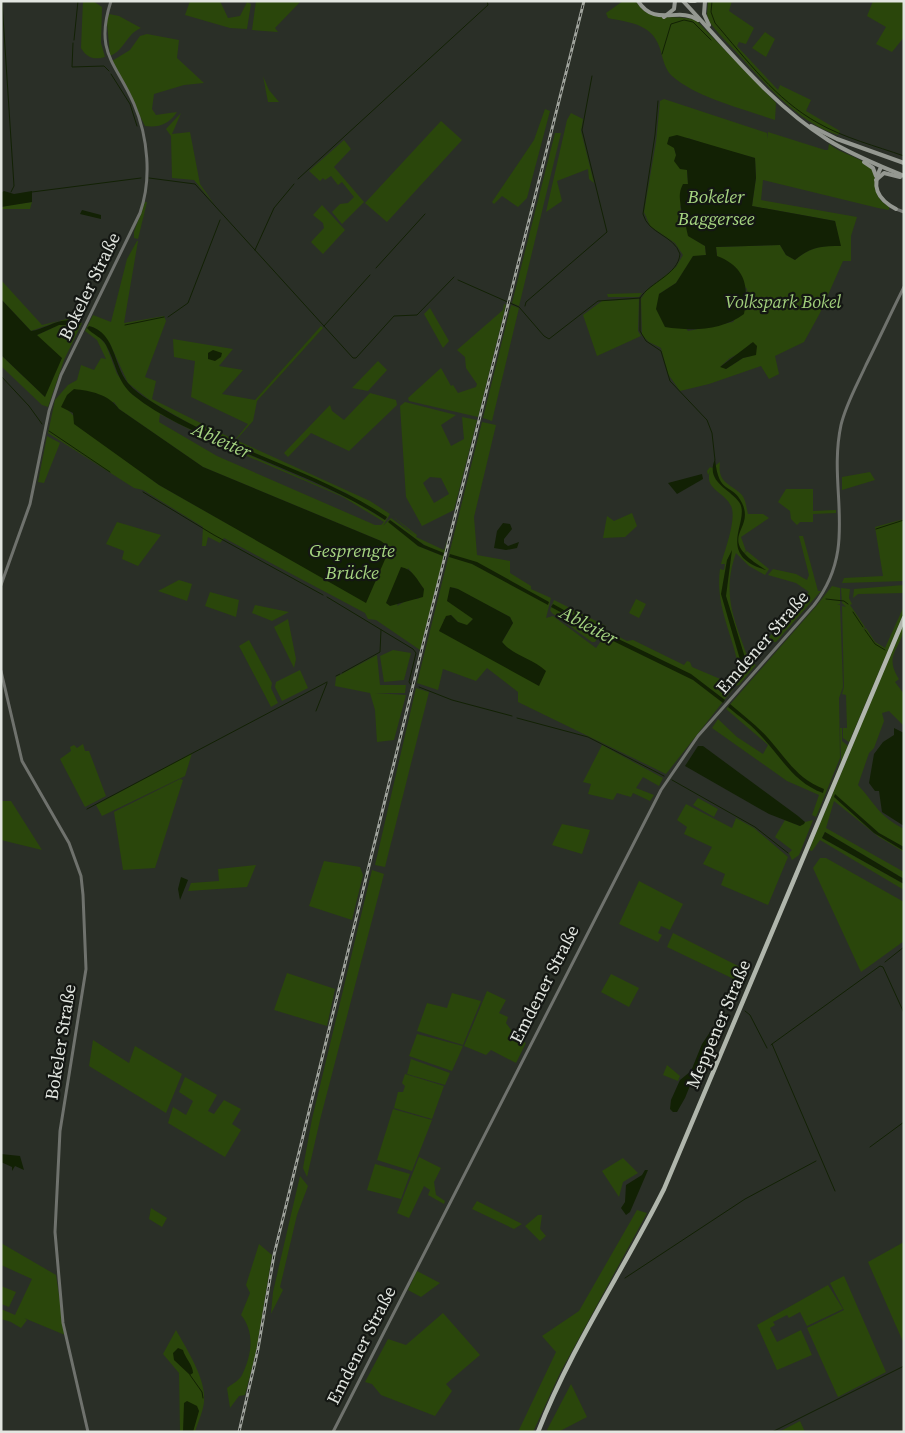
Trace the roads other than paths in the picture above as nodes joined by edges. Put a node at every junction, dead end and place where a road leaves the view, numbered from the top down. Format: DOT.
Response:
graph roads {
  1 [pos="111,1"];
  2 [pos="638,1"];
  3 [pos="675,1"];
  4 [pos="683,1"];
  5 [pos="690,1"];
  6 [pos="695,1"];
  7 [pos="705,1"];
  8 [pos="664,17"];
  9 [pos="706,25"];
  10 [pos="712,32"];
  11 [pos="804,124"];
  12 [pos="863,160"];
  13 [pos="904,163"];
  14 [pos="881,167"];
  15 [pos="904,177"];
  16 [pos="876,178"];
  17 [pos="896,209"];
  18 [pos="904,212"];
  19 [pos="904,286"];
  20 [pos="1,584"];
  21 [pos="904,618"];
  22 [pos="1,671"];
  23 [pos="88,1432"];
  24 [pos="333,1432"];
  25 [pos="538,1432"];
  1 -- 20 [label="street, Bokeler Straße"];
  2 -- 8 [label="main road"];
  3 -- 8 [label="main road"];
  4 -- 9 [label="main road"];
  5 -- 6 [label="main road"];
  7 -- 10 [label="main road"];
  8 -- 9 [label="main road"];
  9 -- 10 [label="main road"];
  10 -- 11 [label="main road"];
  11 -- 12 [label="main road"];
  11 -- 13 [label="main road"];
  12 -- 14 [label="main road"];
  12 -- 16 [label="main road"];
  14 -- 15 [label="main road"];
  14 -- 16 [label="main road"];
  15 -- 16 [label="main road"];
  16 -- 17 [label="main road"];
  17 -- 18 [label="street"];
  19 -- 24 [label="street, Emdener Straße"];
  21 -- 25 [label="main road, Meppener Straße"];
  22 -- 23 [label="street, Bokeler Straße"];
}
